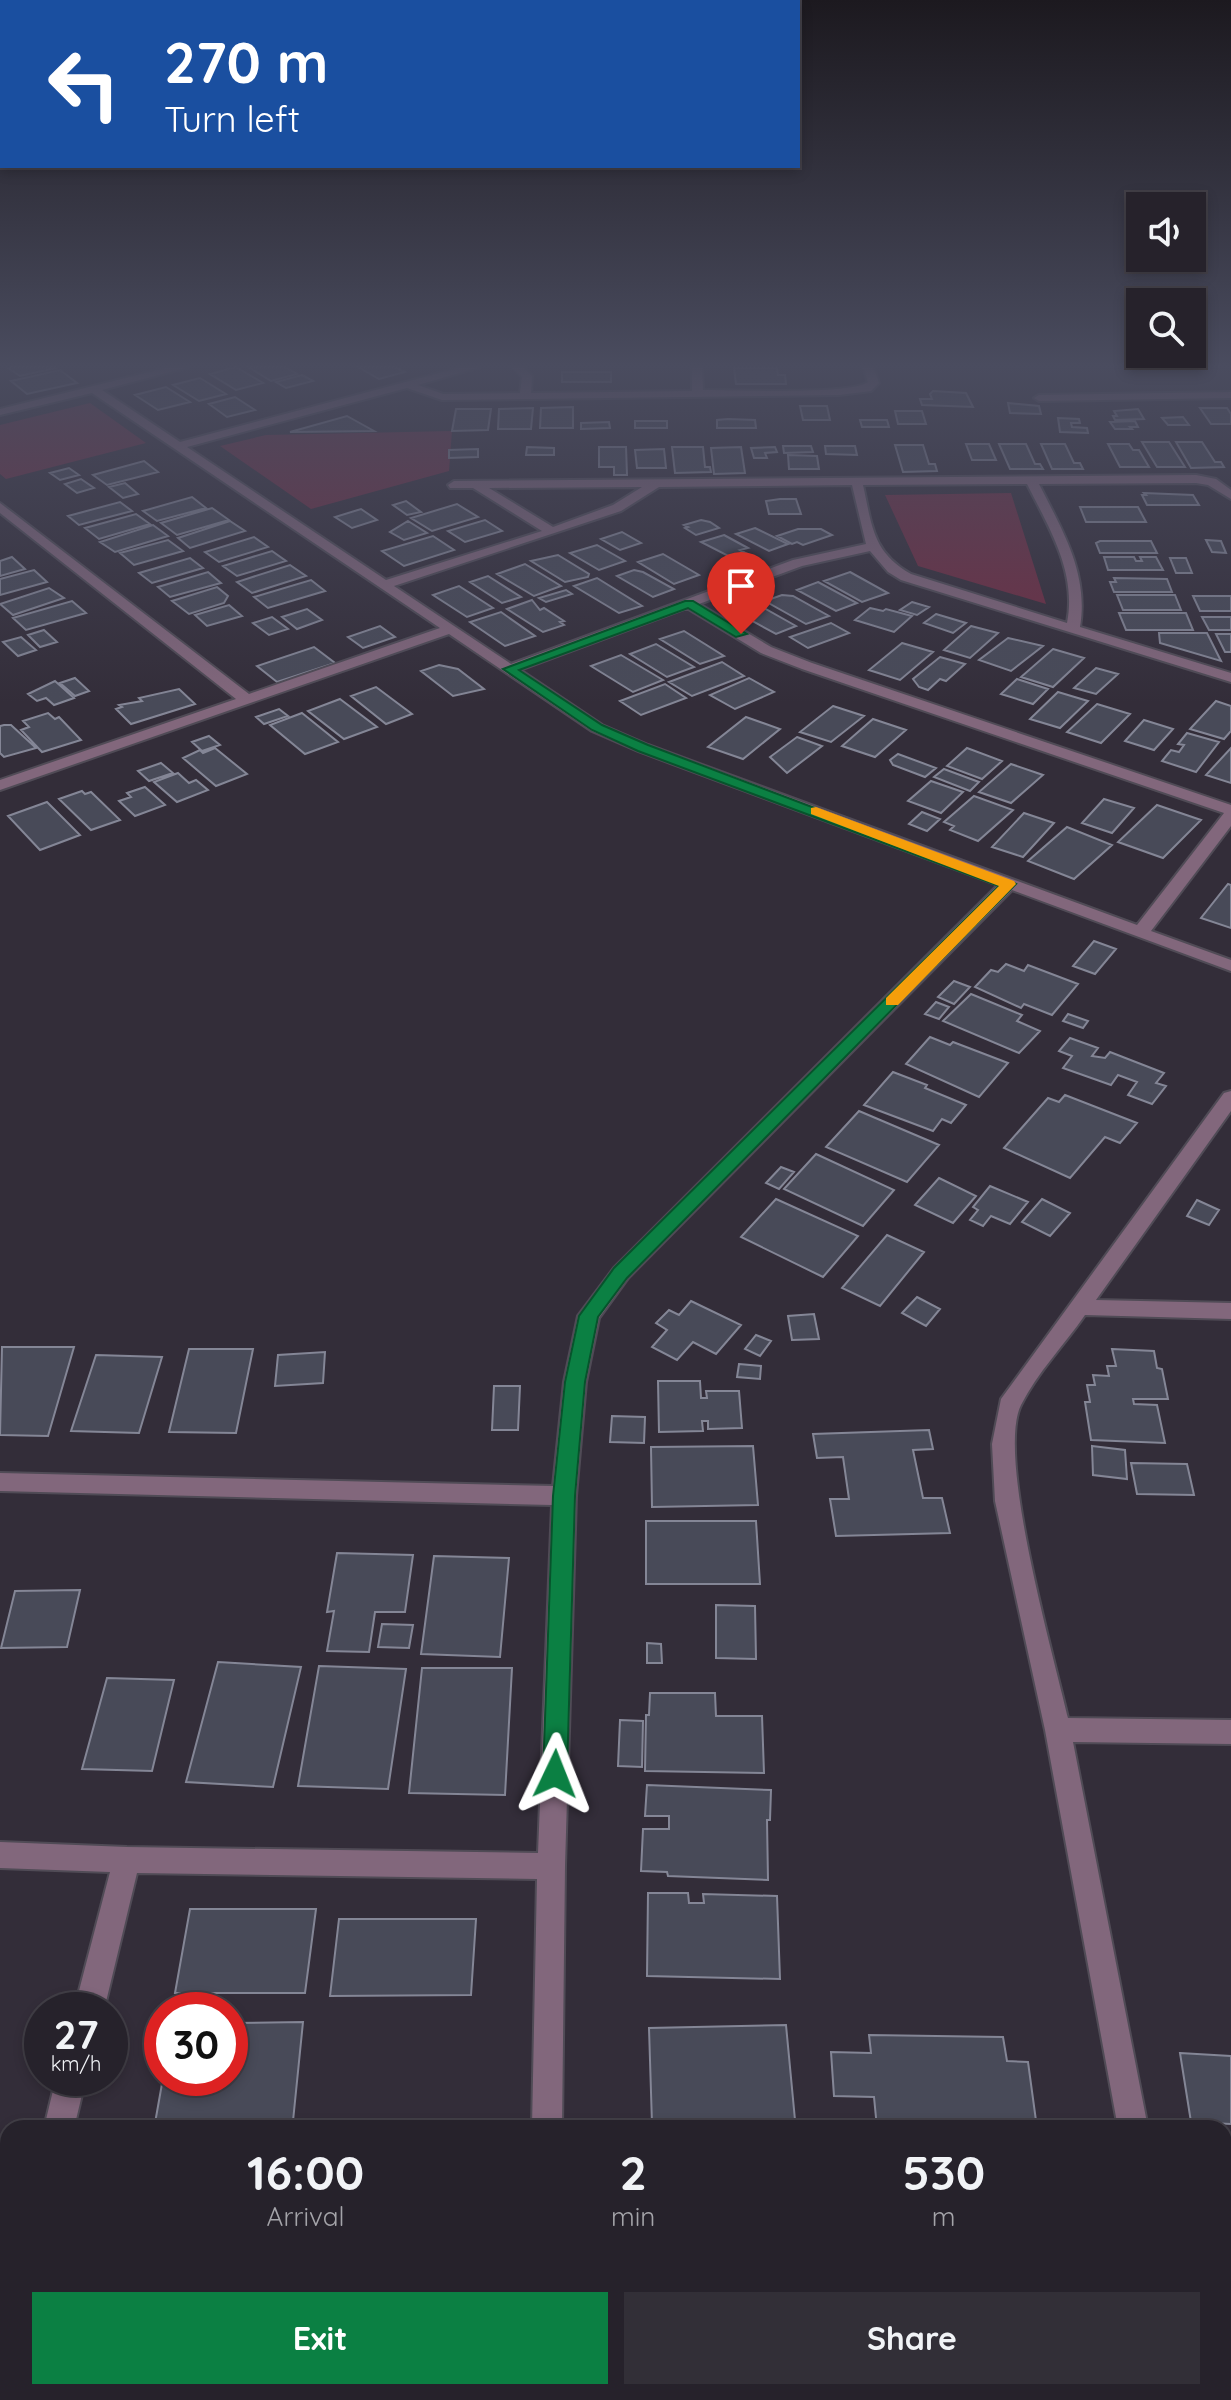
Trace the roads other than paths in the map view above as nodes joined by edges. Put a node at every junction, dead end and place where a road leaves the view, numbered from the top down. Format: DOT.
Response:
graph roads {
  1 [pos="227,479"];
  2 [pos="1032,481"];
  3 [pos="857,483"];
  4 [pos="454,485"];
  5 [pos="475,485"];
  6 [pos="654,485"];
  7 [pos="1231,495"];
  8 [pos="0,507"];
  9 [pos="552,532"];
  10 [pos="872,547"];
  11 [pos="384,585"];
  12 [pos="689,604"];
  13 [pos="451,629"];
  14 [pos="1073,629"];
  15 [pos="510,669"];
  16 [pos="1231,678"];
  17 [pos="247,700"];
  18 [pos="0,785"];
  19 [pos="1231,813"];
  20 [pos="1009,884"];
  21 [pos="1142,931"];
  22 [pos="1231,966"];
  23 [pos="1231,1097"];
  24 [pos="1082,1307"];
  25 [pos="1231,1311"];
  26 [pos="0,1482"];
  27 [pos="564,1496"];
  28 [pos="1058,1730"];
  29 [pos="1231,1732"];
  30 [pos="0,1855"];
  31 [pos="127,1860"];
  32 [pos="551,1866"];
  33 [pos="94,1992"];
  34 [pos="67,2096"];
  35 [pos="61,2120"];
  36 [pos="547,2120"];
  37 [pos="1131,2120"];
  1 -- 11 [label="street"];
  2 -- 3 [label="street"];
  2 -- 7 [label="street"];
  2 -- 14 [label="street"];
  3 -- 6 [label="street"];
  3 -- 10 [label="street"];
  4 -- 5 [label="street"];
  5 -- 6 [label="street"];
  5 -- 9 [label="street"];
  6 -- 9 [label="street"];
  8 -- 17 [label="street"];
  9 -- 11 [label="street"];
  10 -- 12 [label="street"];
  10 -- 14 [label="street"];
  11 -- 13 [label="street"];
  12 -- 15 [label="street"];
  12 -- 19 [label="street"];
  13 -- 15 [label="street"];
  13 -- 17 [label="street"];
  14 -- 16 [label="street"];
  15 -- 20 [label="street"];
  17 -- 18 [label="street"];
  19 -- 21 [label="street"];
  20 -- 21 [label="street"];
  20 -- 27 [label="street"];
  21 -- 22 [label="street"];
  23 -- 24 [label="street"];
  24 -- 25 [label="street"];
  24 -- 28 [label="street"];
  26 -- 27 [label="street"];
  27 -- 32 [label="street"];
  28 -- 29 [label="street"];
  28 -- 37 [label="street"];
  30 -- 31 [label="street"];
  31 -- 32 [label="street"];
  31 -- 33 [label="street"];
  32 -- 36 [label="street"];
  34 -- 35 [label="street"];
}
